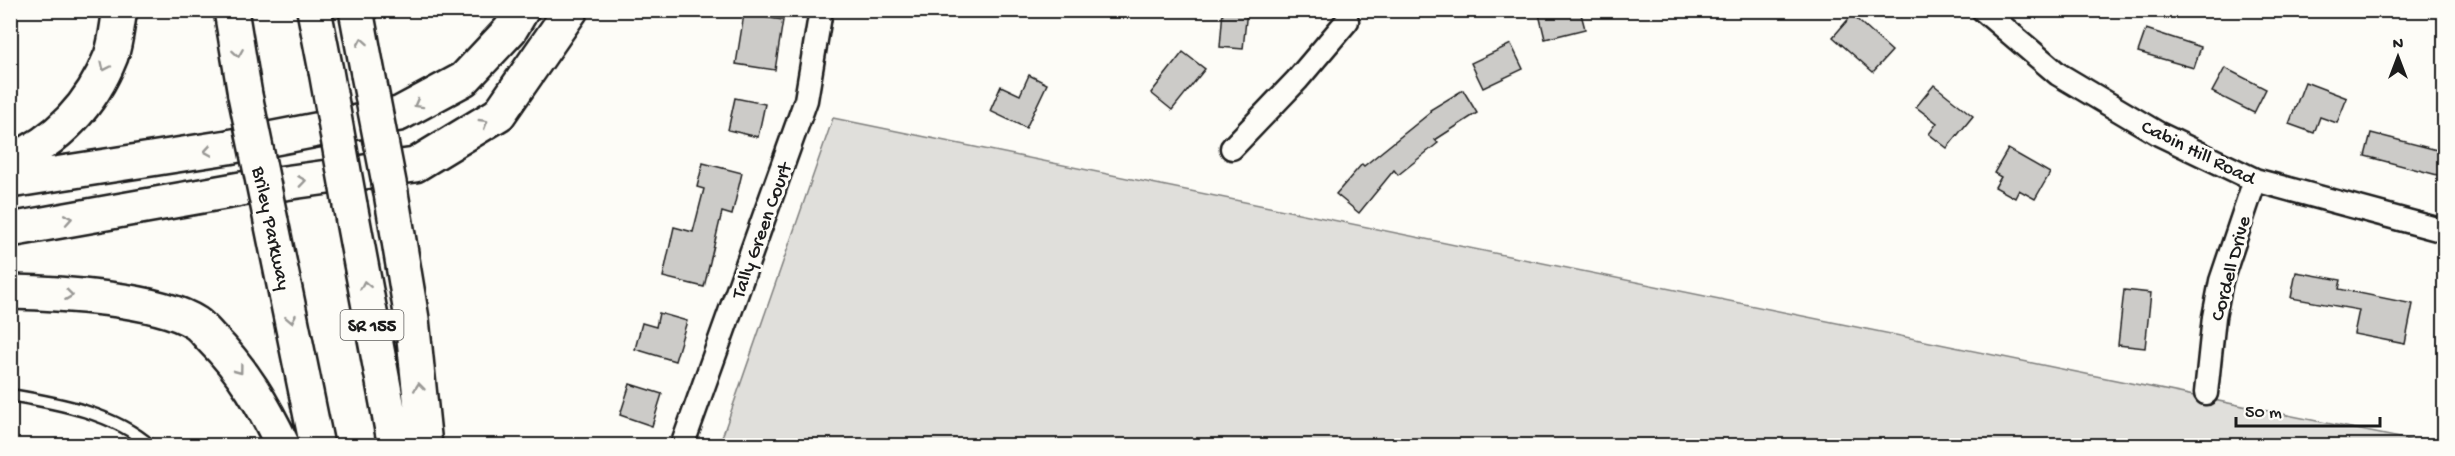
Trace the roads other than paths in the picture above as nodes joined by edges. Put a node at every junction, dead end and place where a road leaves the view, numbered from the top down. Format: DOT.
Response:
graph roads {
  1 [pos="120,10"];
  2 [pos="231,10"];
  3 [pos="314,10"];
  4 [pos="356,10"];
  5 [pos="522,10"];
  6 [pos="571,10"];
  7 [pos="821,10"];
  8 [pos="1983,10"];
  9 [pos="1351,14"];
  10 [pos="1232,148"];
  11 [pos="10,161"];
  12 [pos="2255,180"];
  13 [pos="10,181"];
  14 [pos="10,230"];
  15 [pos="2445,231"];
  16 [pos="10,292"];
  17 [pos="2206,393"];
  18 [pos="10,395"];
  19 [pos="151,446"];
  20 [pos="283,446"];
  21 [pos="317,446"];
  22 [pos="395,446"];
  23 [pos="425,446"];
  24 [pos="682,446"];
  1 -- 11 [label="highway, one-way"];
  2 -- 21 [label="highway, Briley Parkway, one-way, bridge"];
  22 -- 3 [label="highway, SR 155, one-way, bridge"];
  23 -- 4 [label="highway, one-way, bridge"];
  5 -- 13 [label="highway, one-way"];
  14 -- 6 [label="highway, one-way"];
  7 -- 24 [label="street, Tally Green Court"];
  8 -- 12 [label="street, Cabin Hill Road"];
  9 -- 10 [label="street"];
  12 -- 15 [label="street, Cabin Hill Road"];
  12 -- 17 [label="street, Cordell Drive"];
  16 -- 20 [label="highway, one-way"];
  18 -- 19 [label="lane"];
}
